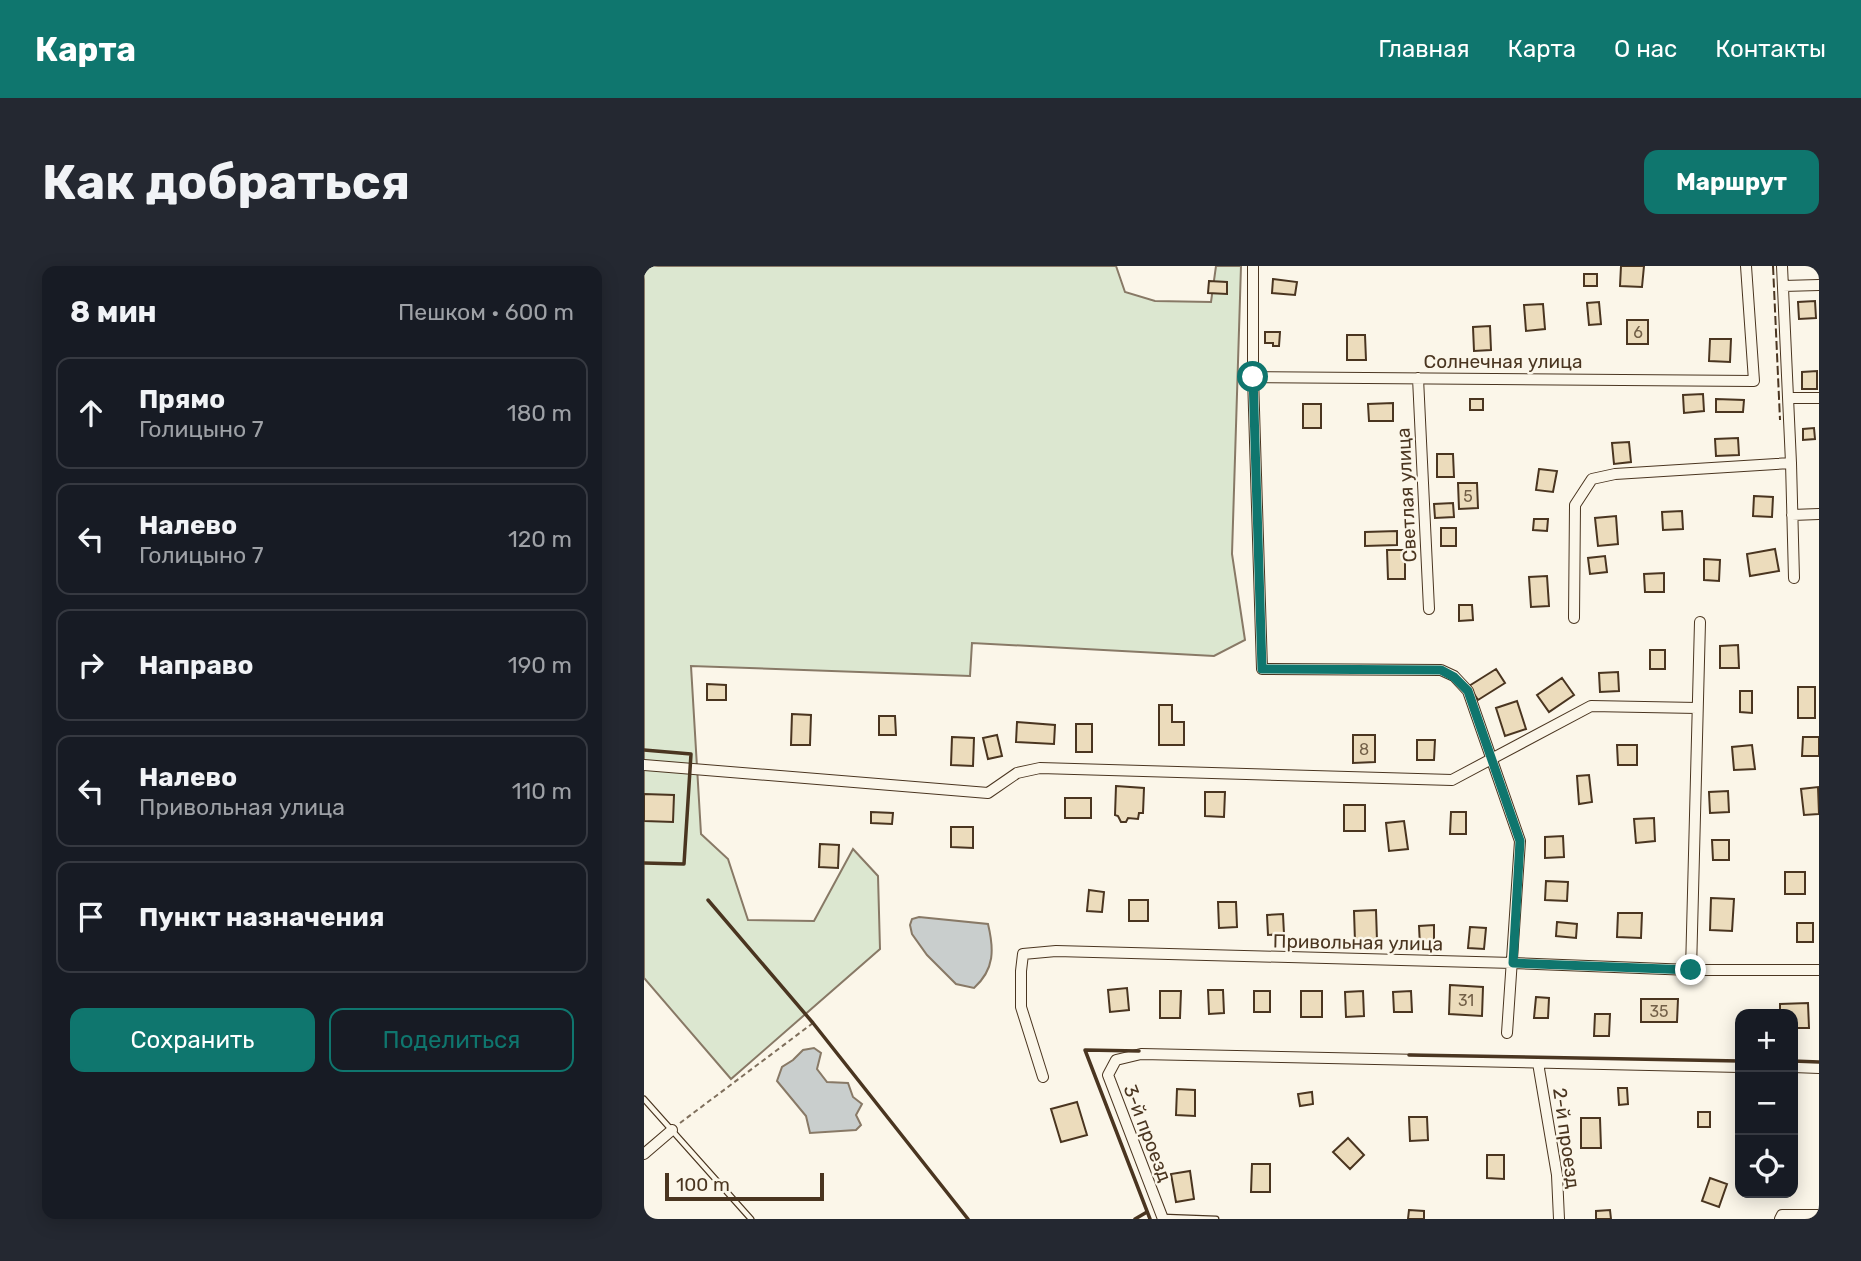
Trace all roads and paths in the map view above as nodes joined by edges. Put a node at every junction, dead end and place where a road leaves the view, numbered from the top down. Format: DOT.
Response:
graph roads {
  1 [pos="1253,266"];
  2 [pos="1746,266"];
  3 [pos="1782,266"];
  4 [pos="1819,285"];
  5 [pos="1783,286"];
  6 [pos="1253,377"];
  7 [pos="1418,378"];
  8 [pos="1788,398"];
  9 [pos="1819,398"];
  10 [pos="1791,463"];
  11 [pos="1819,514"];
  12 [pos="1792,515"];
  13 [pos="1794,578"];
  14 [pos="1429,610"];
  15 [pos="1574,618"];
  16 [pos="1700,622"];
  17 [pos="1697,708"];
  18 [pos="1492,759"];
  19 [pos="644,765"];
  20 [pos="1513,963"];
  21 [pos="1691,970"];
  22 [pos="1819,970"];
  23 [pos="813,1023"];
  24 [pos="1507,1033"];
  25 [pos="1538,1063"];
  26 [pos="1735,1067"];
  27 [pos="1798,1068"];
  28 [pos="1819,1068"];
  29 [pos="1043,1077"];
  30 [pos="644,1099"];
  31 [pos="672,1130"];
  32 [pos="644,1154"];
  33 [pos="1819,1215"];
  34 [pos="1162,1218"];
  35 [pos="751,1219"];
  36 [pos="1216,1219"];
  37 [pos="1559,1219"];
  38 [pos="1780,1219"];
  1 -- 6 [label="street"];
  2 -- 7 [label="street, Солнечная улица"];
  3 -- 5 [label="street"];
  4 -- 5 [label="street"];
  5 -- 8 [label="street"];
  6 -- 7 [label="street, Солнечная улица"];
  6 -- 18 [label="street"];
  7 -- 14 [label="street, Светлая улица"];
  8 -- 9 [label="street"];
  8 -- 10 [label="street"];
  10 -- 12 [label="street"];
  10 -- 15 [label="street"];
  11 -- 12 [label="street"];
  12 -- 13 [label="street"];
  16 -- 17 [label="street"];
  17 -- 18 [label="street"];
  17 -- 21 [label="street"];
  18 -- 19 [label="street"];
  18 -- 20 [label="street"];
  20 -- 21 [label="street, Привольная улица"];
  20 -- 24 [label="street"];
  20 -- 29 [label="street, Привольная улица"];
  21 -- 22 [label="street, Привольная улица"];
  23 -- 31 [label="path"];
  25 -- 26 [label="street"];
  25 -- 34 [label="street, 3-й проезд"];
  25 -- 37 [label="street, 2-й проезд"];
  27 -- 28 [label="street"];
  30 -- 31 [label="lane"];
  31 -- 32 [label="street"];
  31 -- 35 [label="lane"];
  33 -- 38 [label="street"];
  34 -- 36 [label="lane"];
}
